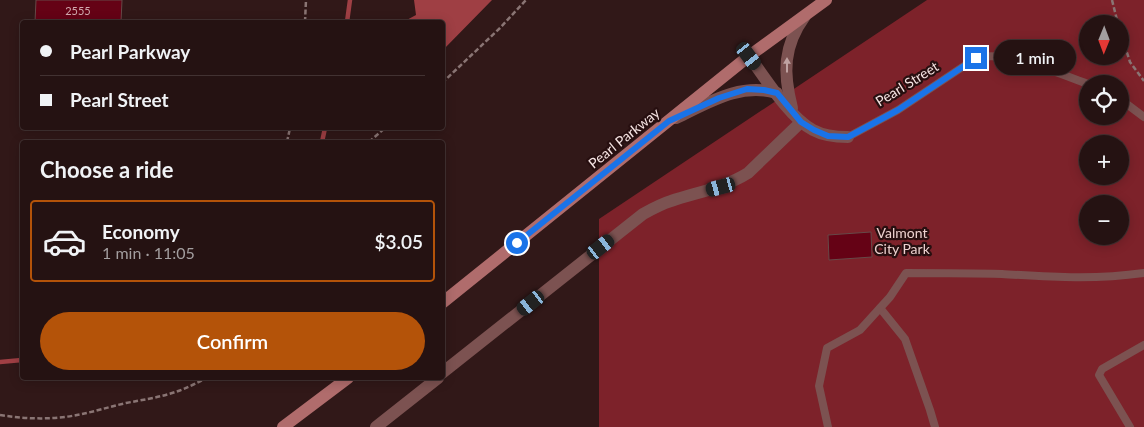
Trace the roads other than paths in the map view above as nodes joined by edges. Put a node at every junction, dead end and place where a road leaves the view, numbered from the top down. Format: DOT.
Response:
graph roads {
  1 [pos="826,0"];
  2 [pos="806,14"];
  3 [pos="749,56"];
  4 [pos="1079,81"];
  5 [pos="777,93"];
  6 [pos="1129,106"];
  7 [pos="1144,117"];
  8 [pos="797,118"];
  9 [pos="669,121"];
  10 [pos="848,137"];
  11 [pos="1144,274"];
  12 [pos="445,301"];
  13 [pos="880,308"];
  14 [pos="1144,345"];
  15 [pos="445,372"];
  16 [pos="345,380"];
  17 [pos="435,380"];
  18 [pos="283,427"];
  19 [pos="376,427"];
  20 [pos="828,427"];
  21 [pos="935,427"];
  22 [pos="1130,427"];
  1 -- 2 [label="main road, Pearl Parkway"];
  2 -- 3 [label="main road, Pearl Parkway"];
  8 -- 2 [label="street, one-way"];
  3 -- 5 [label="street, Pearl Street"];
  3 -- 9 [label="main road, Pearl Parkway"];
  4 -- 10 [label="lane, Pearl Street"];
  5 -- 8 [label="street, Pearl Street"];
  5 -- 9 [label="street"];
  6 -- 7 [label="lane"];
  8 -- 10 [label="street, Pearl Street"];
  8 -- 15 [label="street"];
  9 -- 12 [label="main road, Pearl Parkway"];
  11 -- 13 [label="lane"];
  13 -- 20 [label="lane"];
  13 -- 21 [label="lane"];
  14 -- 22 [label="lane"];
  16 -- 18 [label="main road"];
  17 -- 19 [label="street"];
}
